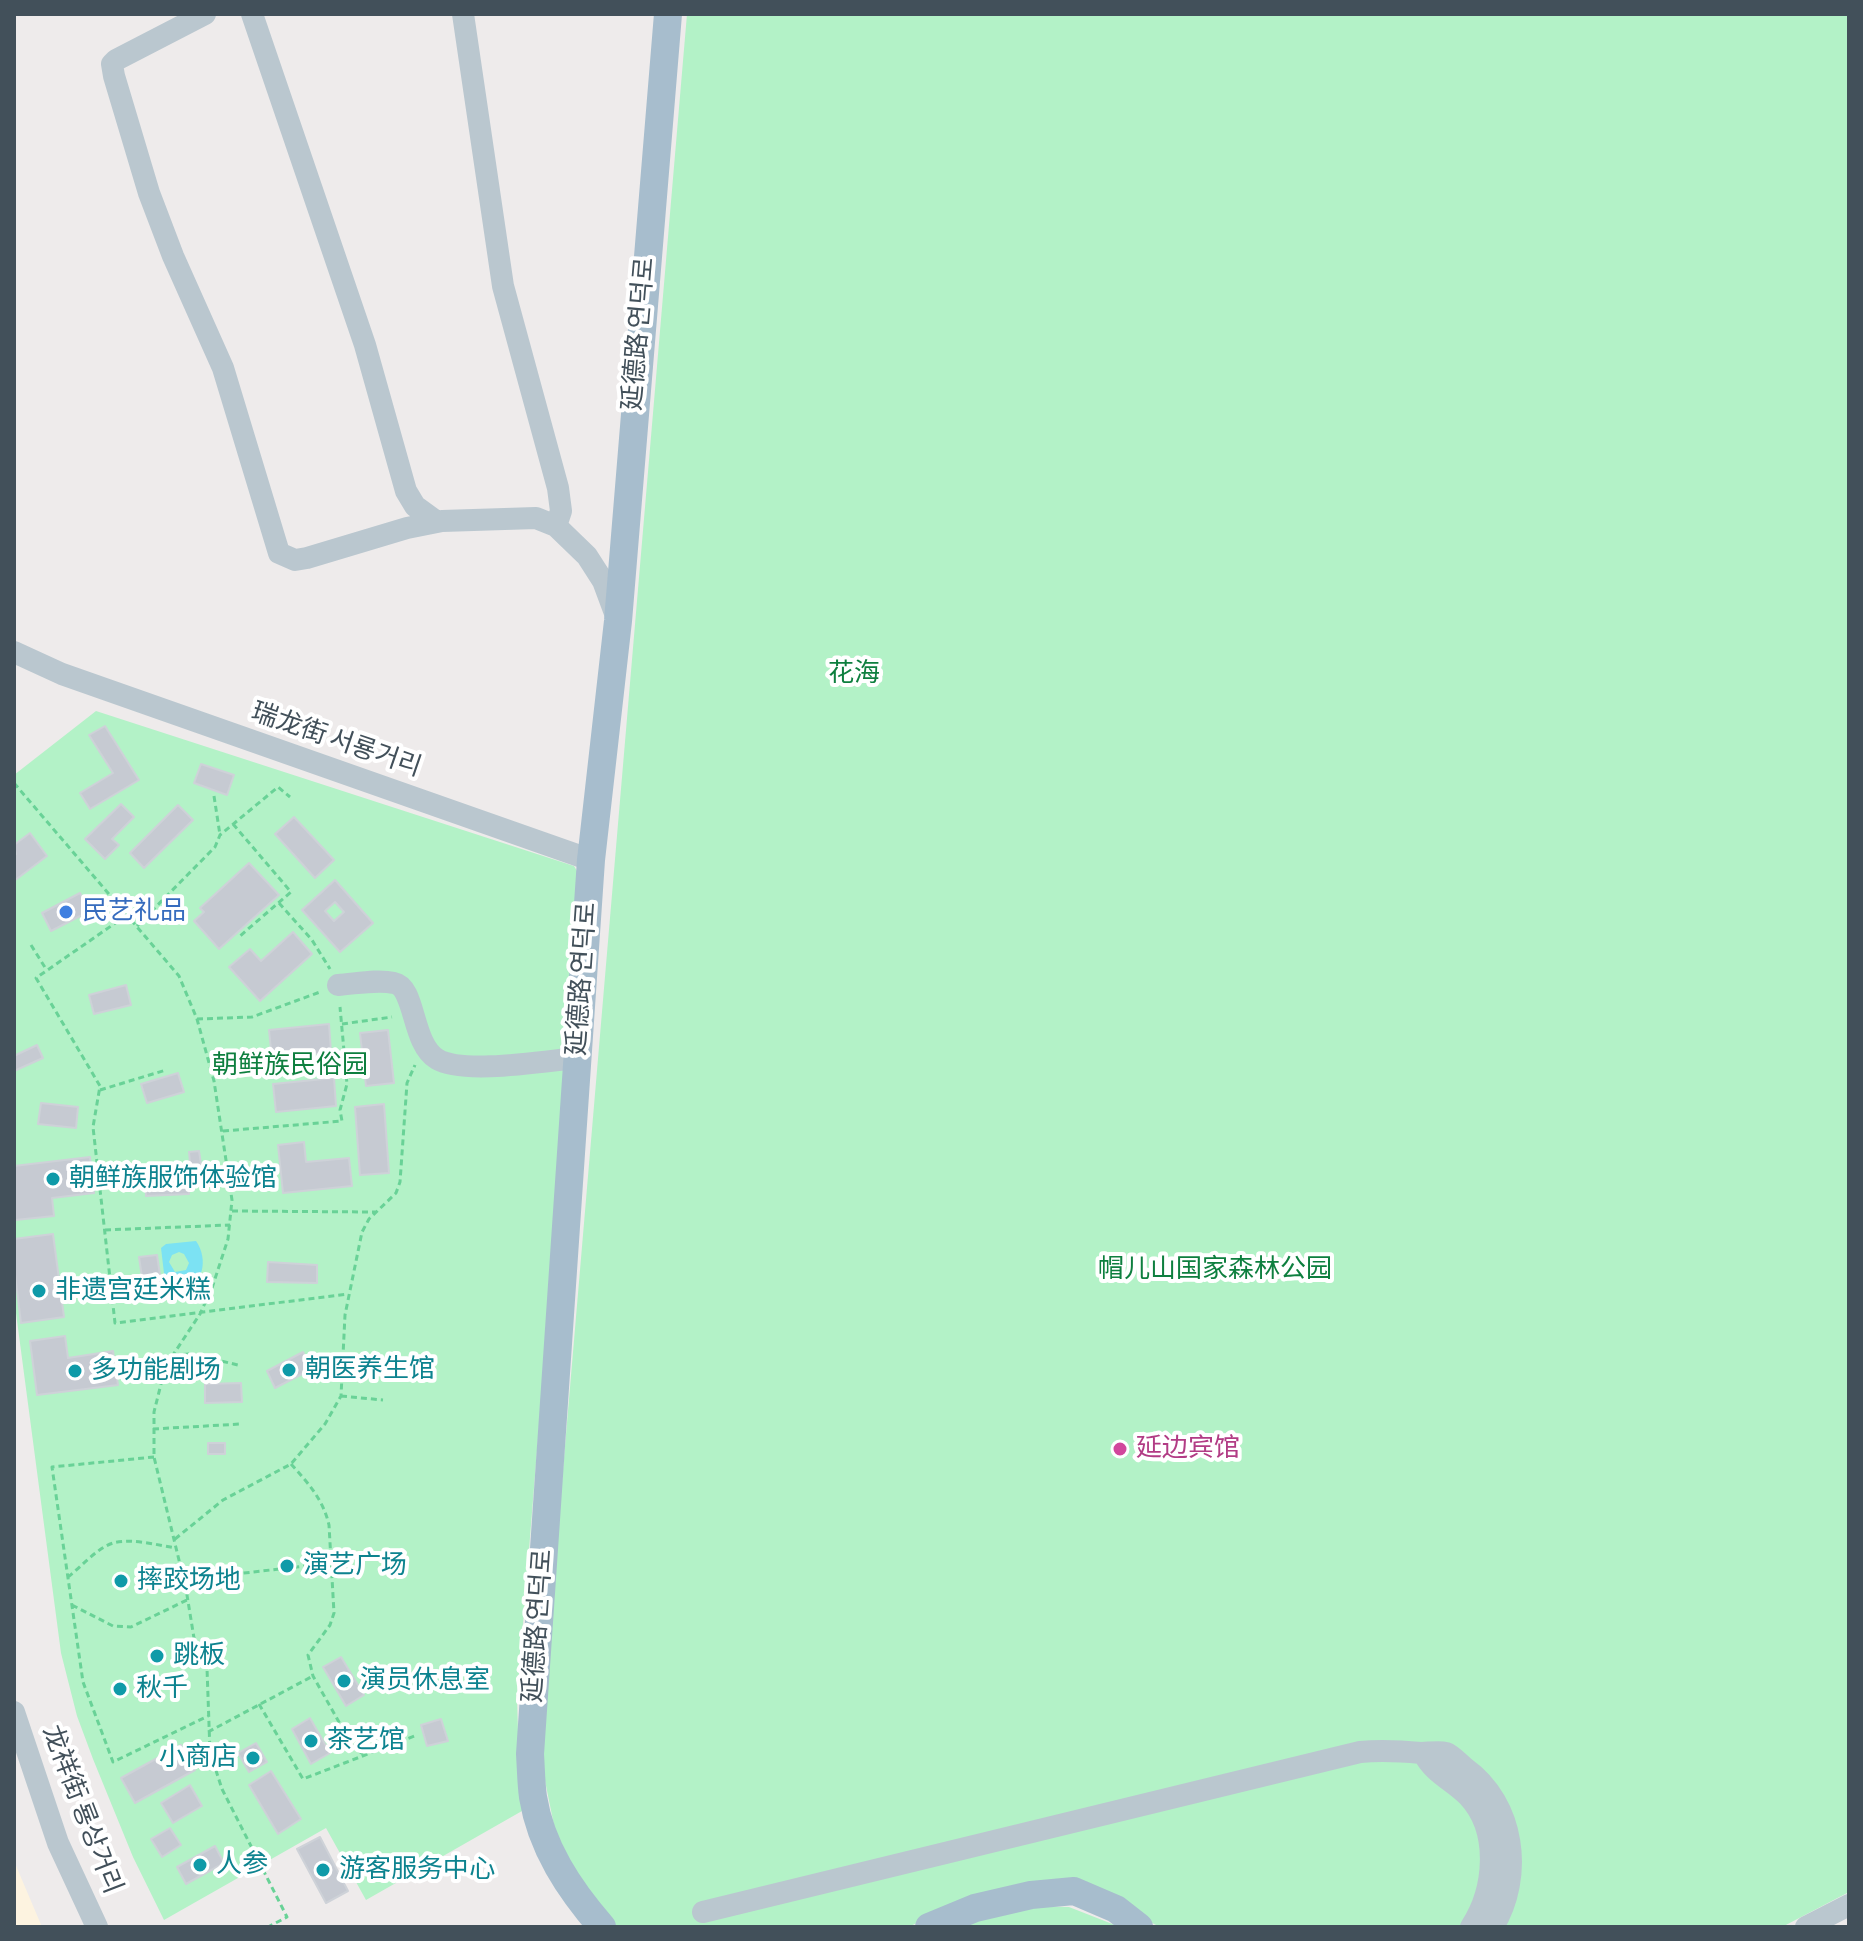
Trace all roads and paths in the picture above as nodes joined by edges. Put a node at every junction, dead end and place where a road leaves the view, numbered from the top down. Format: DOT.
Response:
graph roads {
  1 [pos="205,14"];
  2 [pos="252,14"];
  3 [pos="463,14"];
  4 [pos="668,14"];
  5 [pos="437,522"];
  6 [pos="556,526"];
  7 [pos="618,621"];
  8 [pos="14,652"];
  9 [pos="14,666"];
  10 [pos="62,674"];
  11 [pos="14,783"];
  12 [pos="214,796"];
  13 [pos="290,797"];
  14 [pos="233,824"];
  15 [pos="220,835"];
  16 [pos="591,860"];
  17 [pos="279,903"];
  18 [pos="127,915"];
  19 [pos="137,926"];
  20 [pos="240,936"];
  21 [pos="31,945"];
  22 [pos="46,969"];
  23 [pos="338,985"];
  24 [pos="411,1015"];
  25 [pos="197,1019"];
  26 [pos="342,1024"];
  27 [pos="425,1048"];
  28 [pos="577,1058"];
  29 [pos="166,1070"];
  30 [pos="100,1090"];
  31 [pos="223,1131"];
  32 [pos="231,1211"];
  33 [pos="376,1212"];
  34 [pos="230,1225"];
  35 [pos="105,1230"];
  36 [pos="348,1294"];
  37 [pos="200,1314"];
  38 [pos="173,1355"];
  39 [pos="238,1365"];
  40 [pos="341,1396"];
  41 [pos="383,1400"];
  42 [pos="241,1424"];
  43 [pos="153,1429"];
  44 [pos="154,1457"];
  45 [pos="291,1464"];
  46 [pos="174,1540"];
  47 [pos="176,1548"];
  48 [pos="331,1562"];
  49 [pos="180,1565"];
  50 [pos="150,1568"];
  51 [pos="68,1577"];
  52 [pos="184,1580"];
  53 [pos="187,1600"];
  54 [pos="72,1605"];
  55 [pos="313,1676"];
  56 [pos="259,1704"];
  57 [pos="14,1712"];
  58 [pos="208,1716"];
  59 [pos="208,1732"];
  60 [pos="417,1735"];
  61 [pos="1423,1753"];
  62 [pos="363,1754"];
  63 [pos="1849,1905"];
  64 [pos="703,1912"];
  65 [pos="97,1927"];
  66 [pos="268,1927"];
  67 [pos="602,1927"];
  68 [pos="929,1927"];
  69 [pos="1139,1927"];
  70 [pos="1471,1927"];
  71 [pos="1493,1927"];
  72 [pos="1806,1927"];
  1 -- 5 [label="street"];
  2 -- 5 [label="street"];
  3 -- 6 [label="street"];
  4 -- 7 [label="main road, 延德路 연덕로"];
  5 -- 6 [label="street"];
  6 -- 7 [label="street"];
  7 -- 16 [label="main road, 延德路 연덕로"];
  8 -- 10 [label="street, 瑞龙街 서룡거리"];
  9 -- 10 [label="street, 瑞龙街 서룡거리"];
  10 -- 16 [label="street, 瑞龙街 서룡거리"];
  11 -- 18 [label="path"];
  12 -- 15 [label="path"];
  13 -- 14 [label="path"];
  14 -- 15 [label="path"];
  14 -- 17 [label="path"];
  15 -- 19 [label="path"];
  16 -- 28 [label="main road, 延德路 연덕로"];
  17 -- 20 [label="path"];
  17 -- 23 [label="path"];
  18 -- 19 [label="path"];
  18 -- 22 [label="path"];
  19 -- 25 [label="path"];
  21 -- 22 [label="path"];
  22 -- 30 [label="path"];
  23 -- 24 [label="street"];
  23 -- 25 [label="path"];
  23 -- 26 [label="path"];
  24 -- 26 [label="path"];
  24 -- 27 [label="street"];
  25 -- 31 [label="path"];
  26 -- 31 [label="path"];
  27 -- 28 [label="street"];
  27 -- 33 [label="path"];
  28 -- 67 [label="main road, 延德路 연덕로"];
  29 -- 30 [label="path"];
  30 -- 35 [label="path"];
  31 -- 32 [label="path"];
  32 -- 33 [label="path"];
  32 -- 34 [label="path"];
  33 -- 36 [label="path"];
  34 -- 35 [label="path"];
  34 -- 37 [label="path"];
  35 -- 37 [label="path"];
  36 -- 37 [label="path"];
  36 -- 40 [label="path"];
  37 -- 38 [label="path"];
  38 -- 39 [label="path"];
  38 -- 43 [label="path"];
  40 -- 41 [label="path"];
  40 -- 45 [label="path"];
  42 -- 43 [label="path"];
  43 -- 44 [label="path"];
  44 -- 46 [label="path"];
  44 -- 51 [label="path"];
  45 -- 46 [label="path"];
  45 -- 48 [label="path"];
  46 -- 47 [label="path"];
  47 -- 49 [label="path"];
  47 -- 51 [label="path"];
  48 -- 52 [label="path"];
  48 -- 55 [label="path"];
  49 -- 50 [label="path"];
  49 -- 52 [label="path"];
  51 -- 54 [label="path"];
  52 -- 53 [label="path"];
  53 -- 54 [label="path"];
  53 -- 58 [label="path"];
  54 -- 58 [label="path"];
  55 -- 56 [label="path"];
  55 -- 62 [label="path"];
  56 -- 59 [label="path"];
  56 -- 62 [label="path"];
  57 -- 65 [label="street, 龙祥街 룡상거리"];
  58 -- 59 [label="path"];
  59 -- 66 [label="path"];
  60 -- 62 [label="path"];
  61 -- 64 [label="street"];
  61 -- 70 [label="street"];
  61 -- 71 [label="street"];
  63 -- 72 [label="street"];
  68 -- 69 [label="main road"];
}
